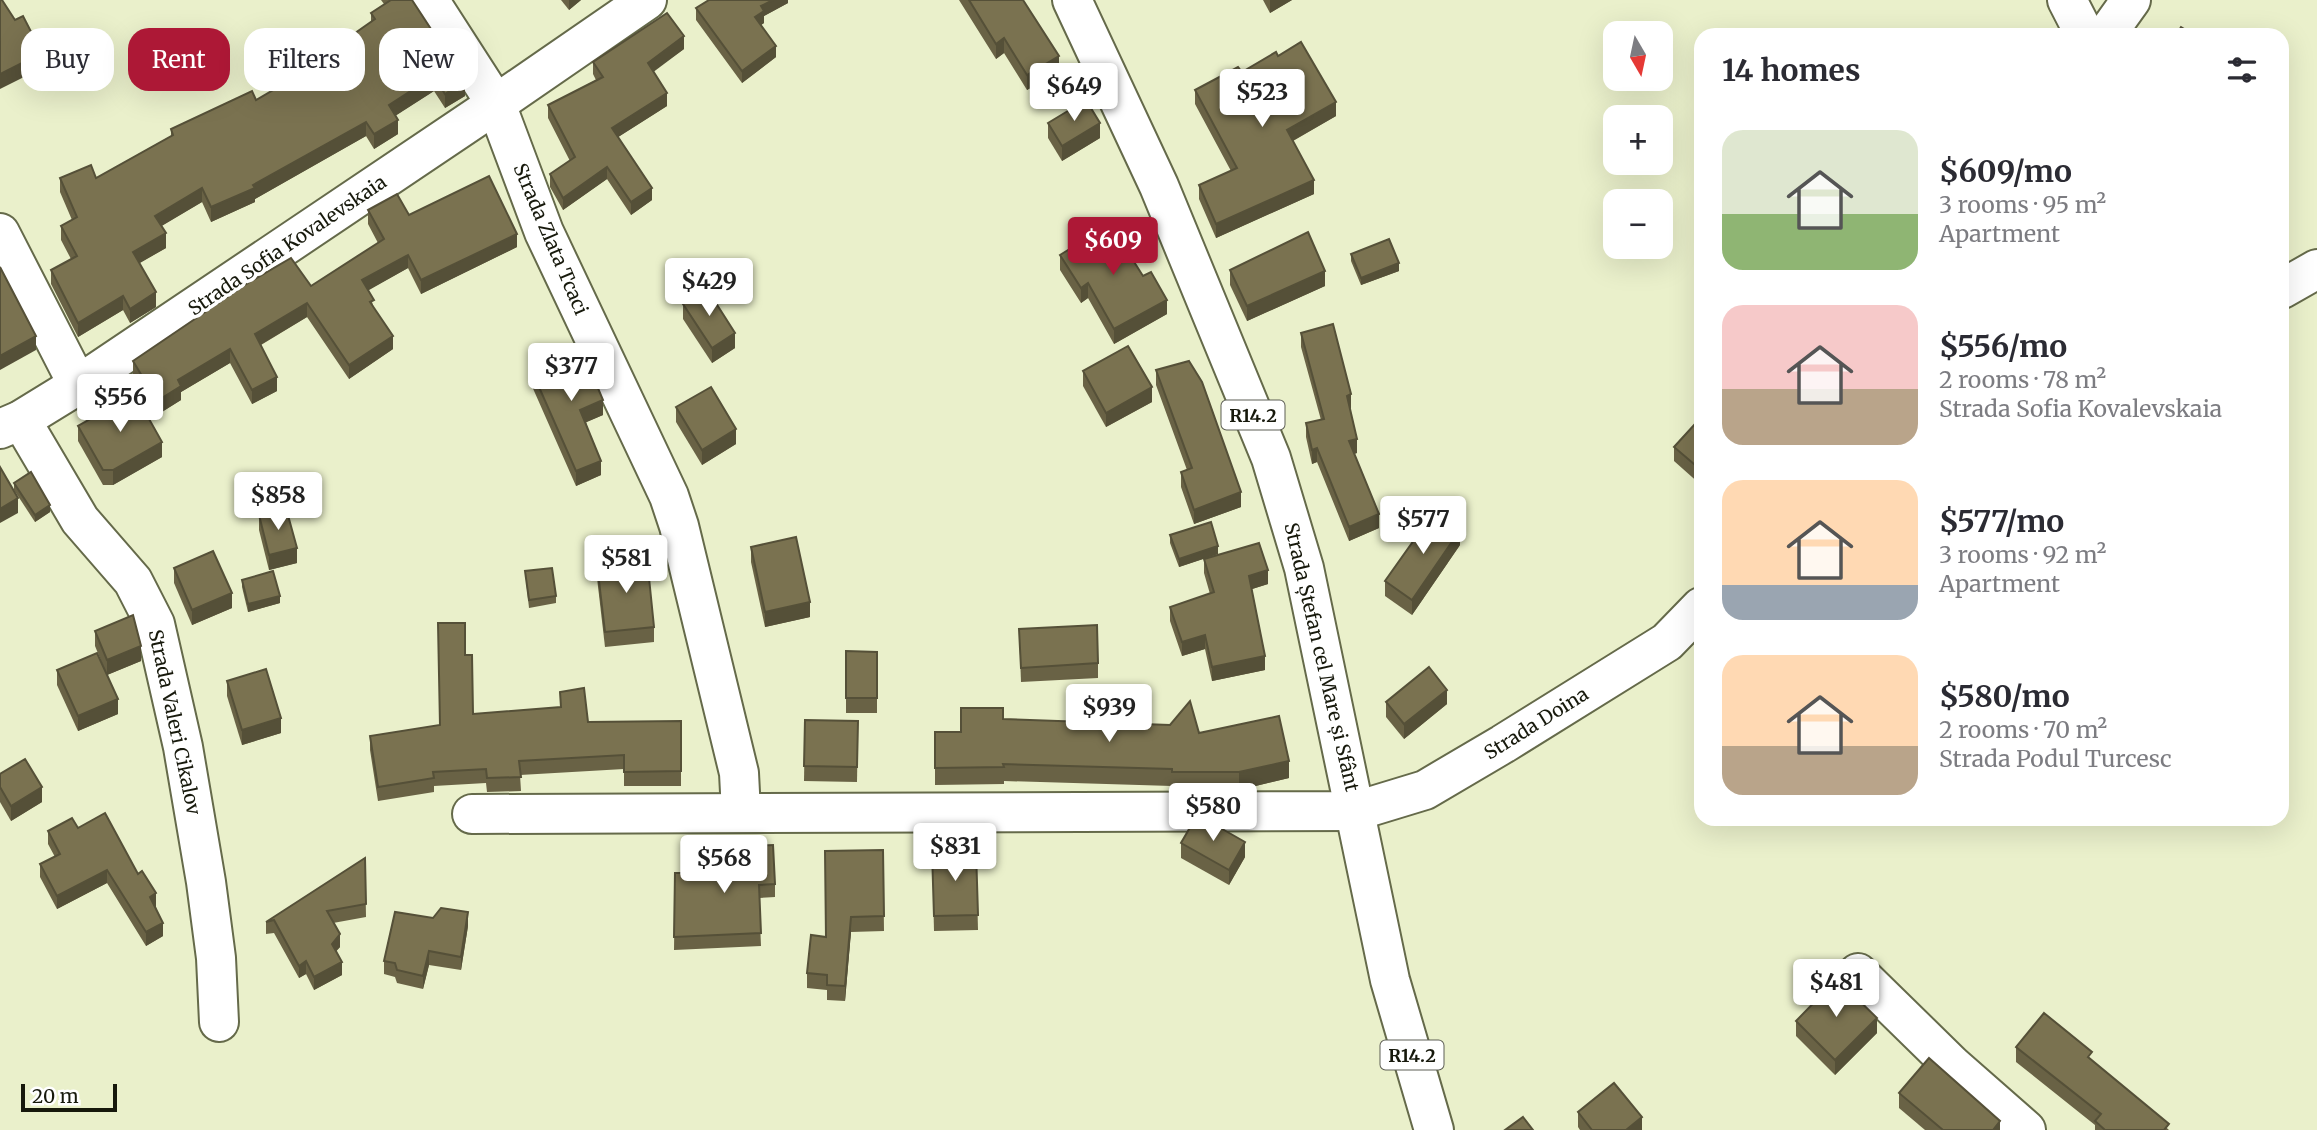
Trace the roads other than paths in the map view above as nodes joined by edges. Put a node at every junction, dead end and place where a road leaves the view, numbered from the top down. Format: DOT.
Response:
graph roads {
  1 [pos="429,0"];
  2 [pos="647,0"];
  3 [pos="1073,0"];
  4 [pos="2067,0"];
  5 [pos="2131,0"];
  6 [pos="2081,28"];
  7 [pos="2111,28"];
  8 [pos="496,104"];
  9 [pos="0,233"];
  10 [pos="2317,270"];
  11 [pos="2289,285"];
  12 [pos="78,385"];
  13 [pos="11,425"];
  14 [pos="1694,614"];
  15 [pos="1356,811"];
  16 [pos="741,812"];
  17 [pos="471,814"];
  18 [pos="1858,973"];
  19 [pos="219,1022"];
  20 [pos="1434,1130"];
  21 [pos="2026,1130"];
  1 -- 8 [label="street"];
  2 -- 8 [label="street, Strada Sofia Kovalevskaia"];
  3 -- 15 [label="street, Strada Ștefan cel Mare și Sfânt / R14.2"];
  4 -- 6 [label="street"];
  5 -- 7 [label="street"];
  8 -- 12 [label="street, Strada Sofia Kovalevskaia"];
  8 -- 16 [label="street, Strada Zlata Tcaci"];
  9 -- 12 [label="street"];
  10 -- 11 [label="street"];
  12 -- 13 [label="street, Strada Sofia Kovalevskaia"];
  13 -- 19 [label="street, Strada Valeri Cikalov"];
  14 -- 15 [label="street, Strada Doina"];
  15 -- 16 [label="street, Strada Doina"];
  15 -- 20 [label="street, Strada Ștefan cel Mare și Sfânt / R14.2"];
  16 -- 17 [label="street, Strada Doina"];
  18 -- 21 [label="street"];
}
